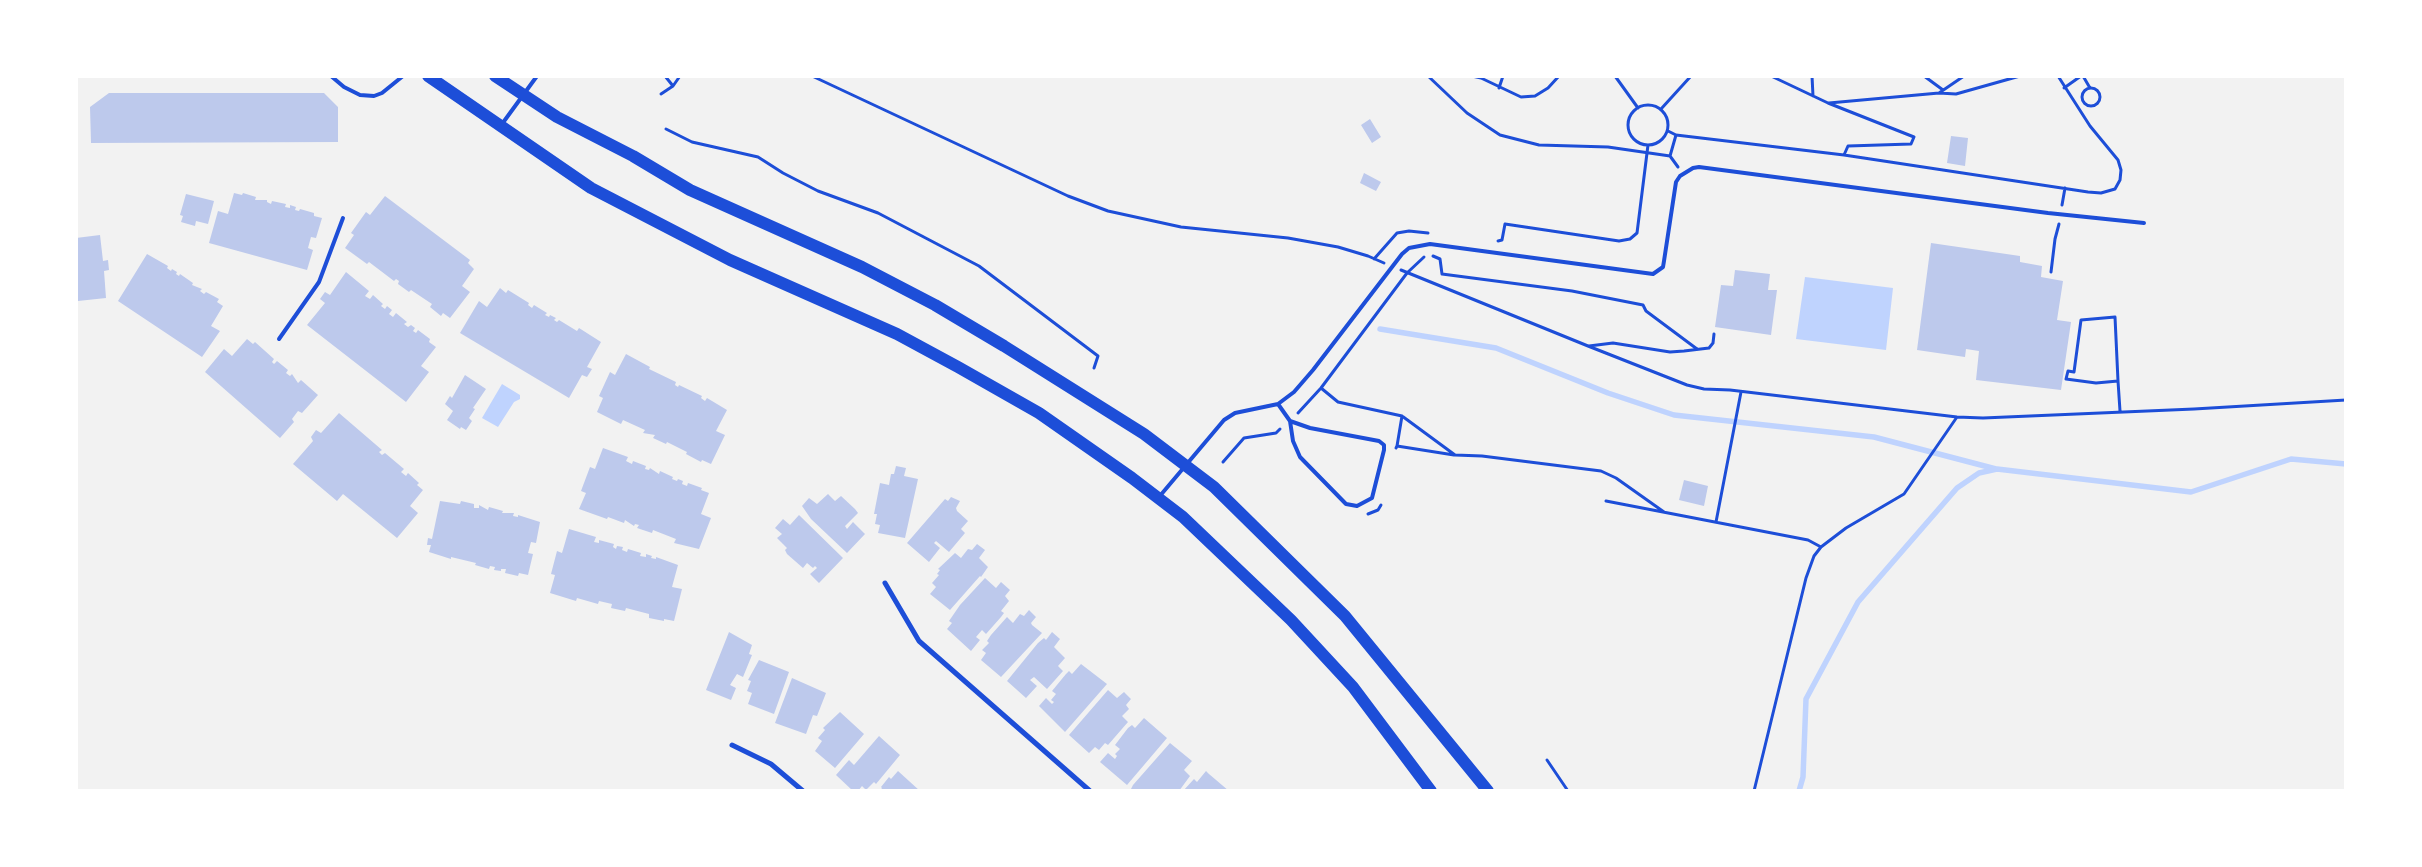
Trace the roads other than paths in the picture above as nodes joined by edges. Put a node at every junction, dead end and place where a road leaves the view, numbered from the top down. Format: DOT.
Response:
graph roads {
  1 [pos="331,76"];
  2 [pos="403,76"];
  3 [pos="428,76"];
  4 [pos="495,76"];
  5 [pos="537,76"];
  6 [pos="523,95"];
  7 [pos="500,126"];
  8 [pos="342,218"];
  9 [pos="2144,223"];
  10 [pos="279,339"];
  11 [pos="1278,404"];
  12 [pos="1290,421"];
  13 [pos="1185,465"];
  14 [pos="1158,498"];
  15 [pos="885,583"];
  16 [pos="732,745"];
  17 [pos="803,791"];
  18 [pos="1090,791"];
  19 [pos="1431,791"];
  20 [pos="1488,791"];
  1 -- 2 [label="lane"];
  3 -- 7 [label="main road"];
  4 -- 6 [label="main road"];
  5 -- 6 [label="lane"];
  6 -- 7 [label="lane"];
  6 -- 13 [label="main road"];
  7 -- 14 [label="main road"];
  8 -- 10 [label="lane"];
  9 -- 11 [label="lane"];
  11 -- 12 [label="lane"];
  11 -- 13 [label="lane"];
  12 -- 12 [label="lane"];
  13 -- 14 [label="lane"];
  13 -- 20 [label="main road"];
  14 -- 19 [label="main road"];
  15 -- 18 [label="street"];
  16 -- 17 [label="street"];
}
